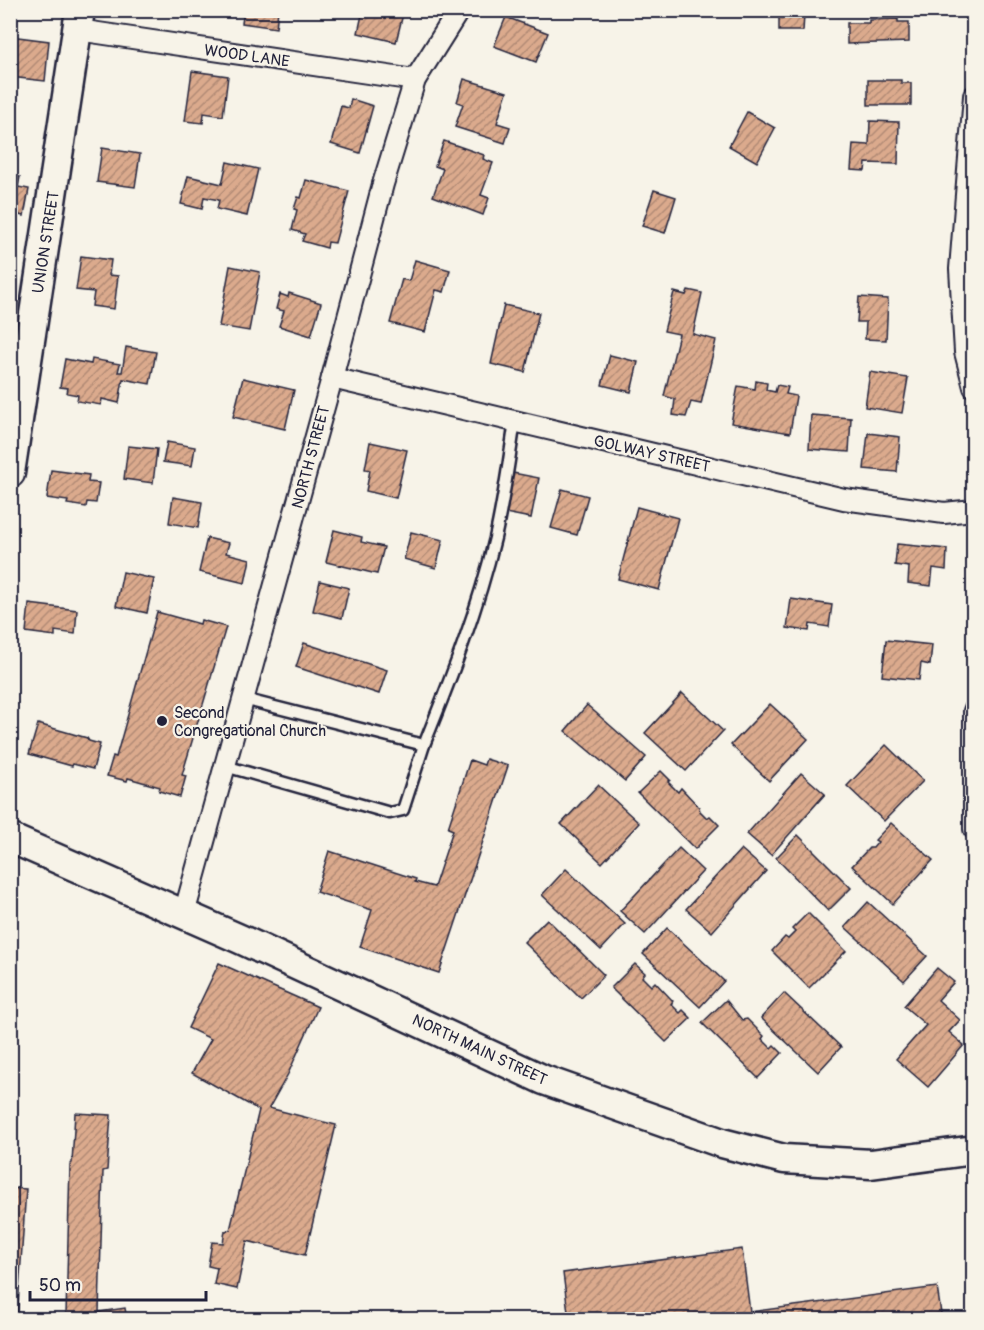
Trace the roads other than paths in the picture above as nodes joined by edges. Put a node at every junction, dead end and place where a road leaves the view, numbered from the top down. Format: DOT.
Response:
graph roads {
  1 [pos="459,10"];
  2 [pos="79,20"];
  3 [pos="416,80"];
  4 [pos="974,96"];
  5 [pos="332,378"];
  6 [pos="974,387"];
  7 [pos="515,421"];
  8 [pos="10,473"];
  9 [pos="974,510"];
  10 [pos="243,699"];
  11 [pos="974,711"];
  12 [pos="424,746"];
  13 [pos="225,766"];
  14 [pos="974,829"];
  15 [pos="10,838"];
  16 [pos="184,914"];
  17 [pos="974,1150"];
  1 -- 3 [label="street, NORTH STREET"];
  2 -- 3 [label="street, WOOD LANE"];
  2 -- 8 [label="main road, UNION STREET"];
  3 -- 5 [label="street, NORTH STREET"];
  4 -- 6 [label="street"];
  5 -- 7 [label="street, GOLWAY STREET"];
  5 -- 10 [label="street, NORTH STREET"];
  7 -- 9 [label="street, GOLWAY STREET"];
  7 -- 12 [label="lane"];
  10 -- 12 [label="lane"];
  10 -- 13 [label="street, NORTH STREET"];
  11 -- 14 [label="street"];
  12 -- 13 [label="lane"];
  13 -- 16 [label="street, NORTH STREET"];
  15 -- 16 [label="main road, NORTH MAIN STREET"];
  16 -- 17 [label="main road, NORTH MAIN STREET"];
}
